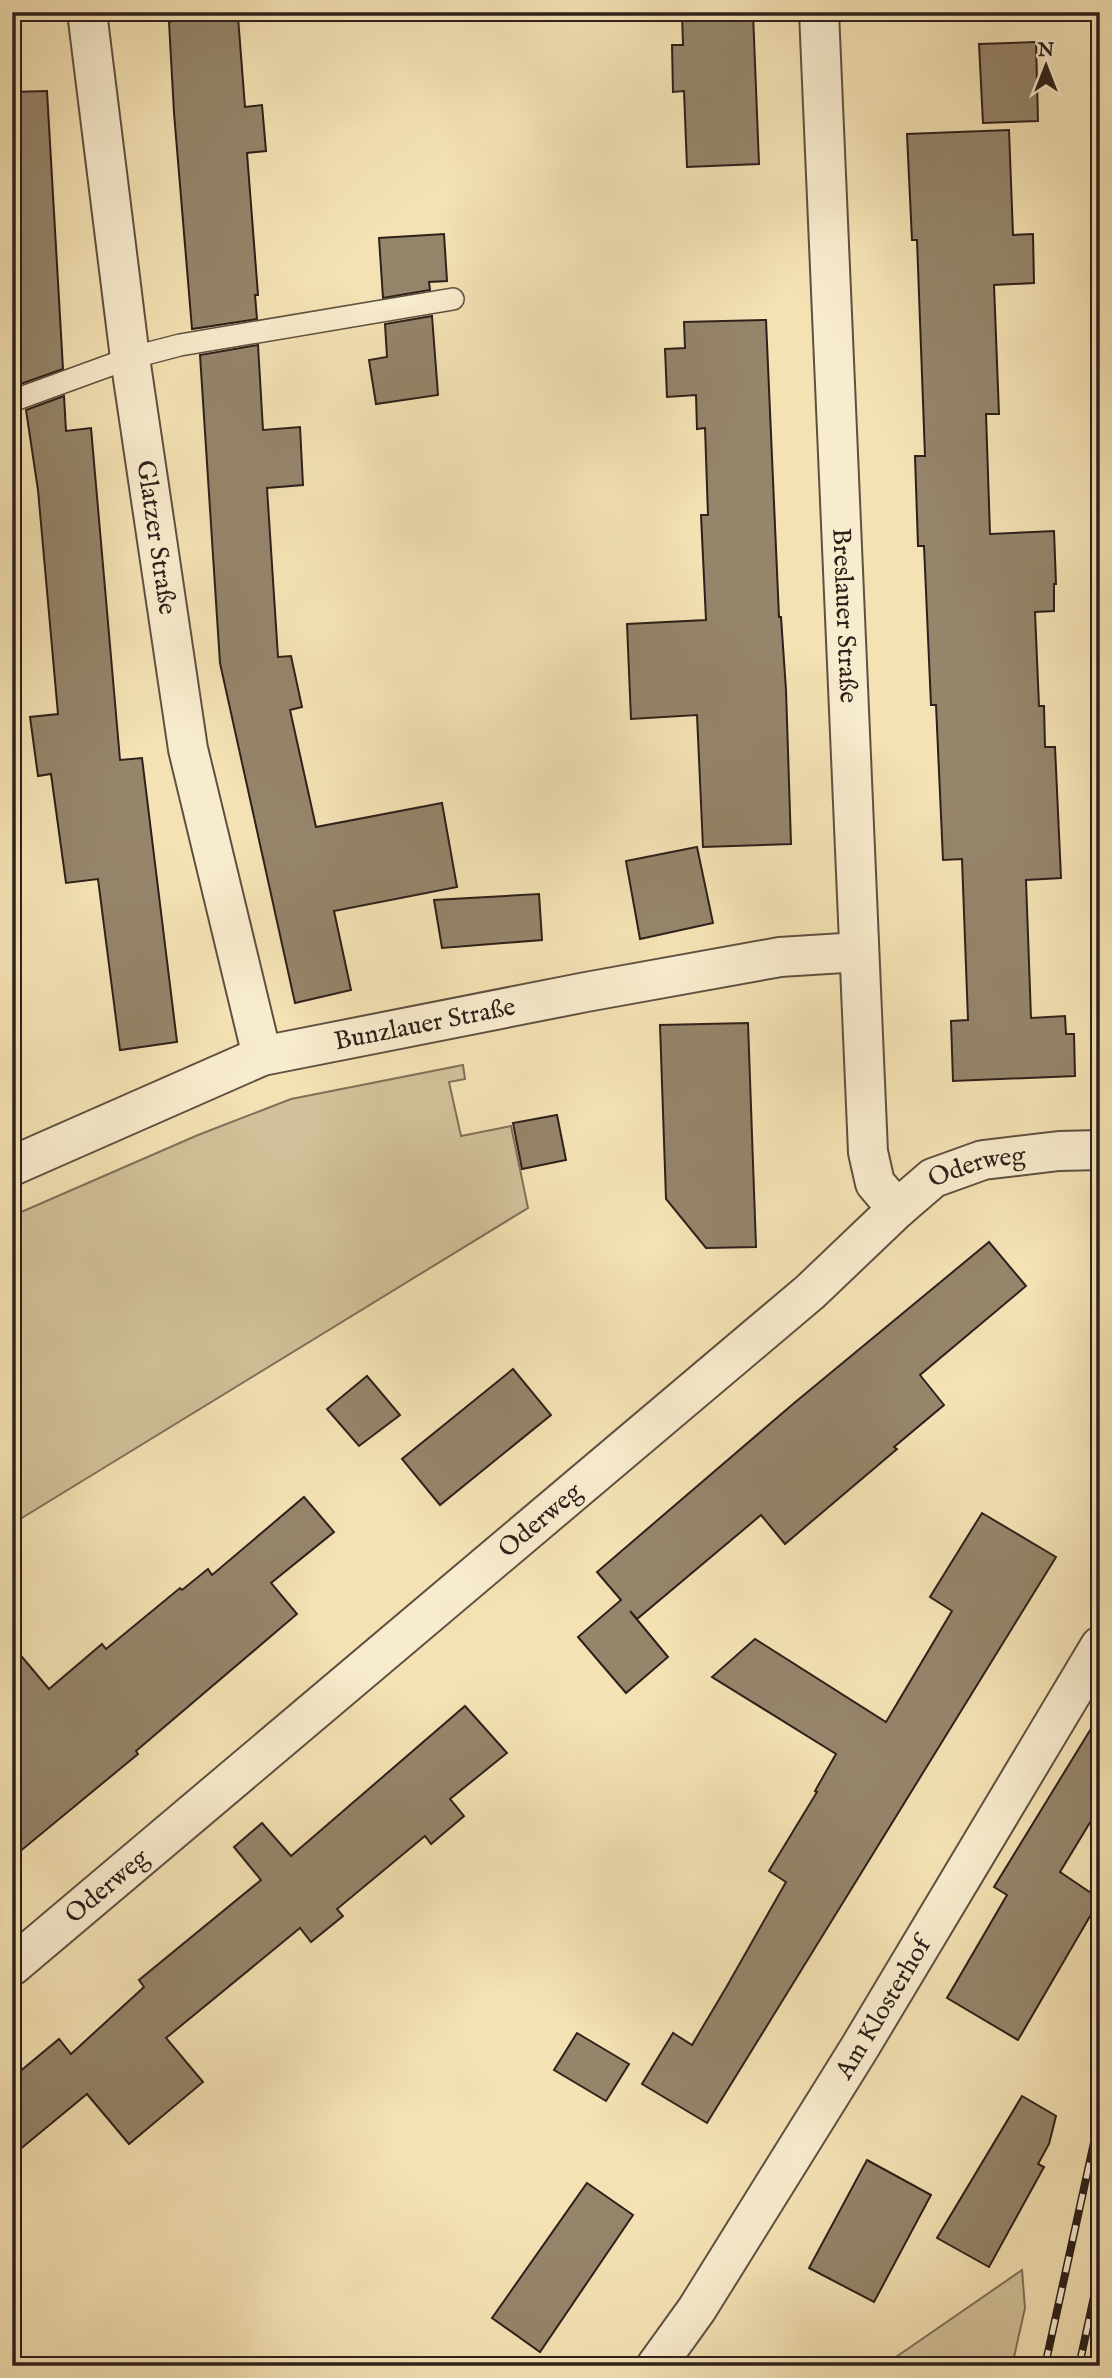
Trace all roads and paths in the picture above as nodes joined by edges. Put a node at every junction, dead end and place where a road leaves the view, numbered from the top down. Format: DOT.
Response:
graph roads {
  1 [pos="87,12"];
  2 [pos="819,12"];
  3 [pos="453,299"];
  4 [pos="130,358"];
  5 [pos="12,401"];
  6 [pos="859,952"];
  7 [pos="262,1056"];
  8 [pos="1100,1150"];
  9 [pos="12,1166"];
  10 [pos="897,1209"];
  11 [pos="1100,1646"];
  12 [pos="12,1966"];
  13 [pos="656,2366"];
  1 -- 4 [label="street, Glatzer Straße"];
  2 -- 6 [label="street, Breslauer Straße"];
  3 -- 4 [label="lane"];
  4 -- 5 [label="lane"];
  4 -- 7 [label="street, Glatzer Straße"];
  6 -- 7 [label="street, Bunzlauer Straße"];
  6 -- 10 [label="street, Breslauer Straße"];
  7 -- 9 [label="street, Bunzlauer Straße"];
  8 -- 10 [label="street, Oderweg"];
  10 -- 12 [label="street, Oderweg"];
  11 -- 13 [label="street, Am Klosterhof"];
}
